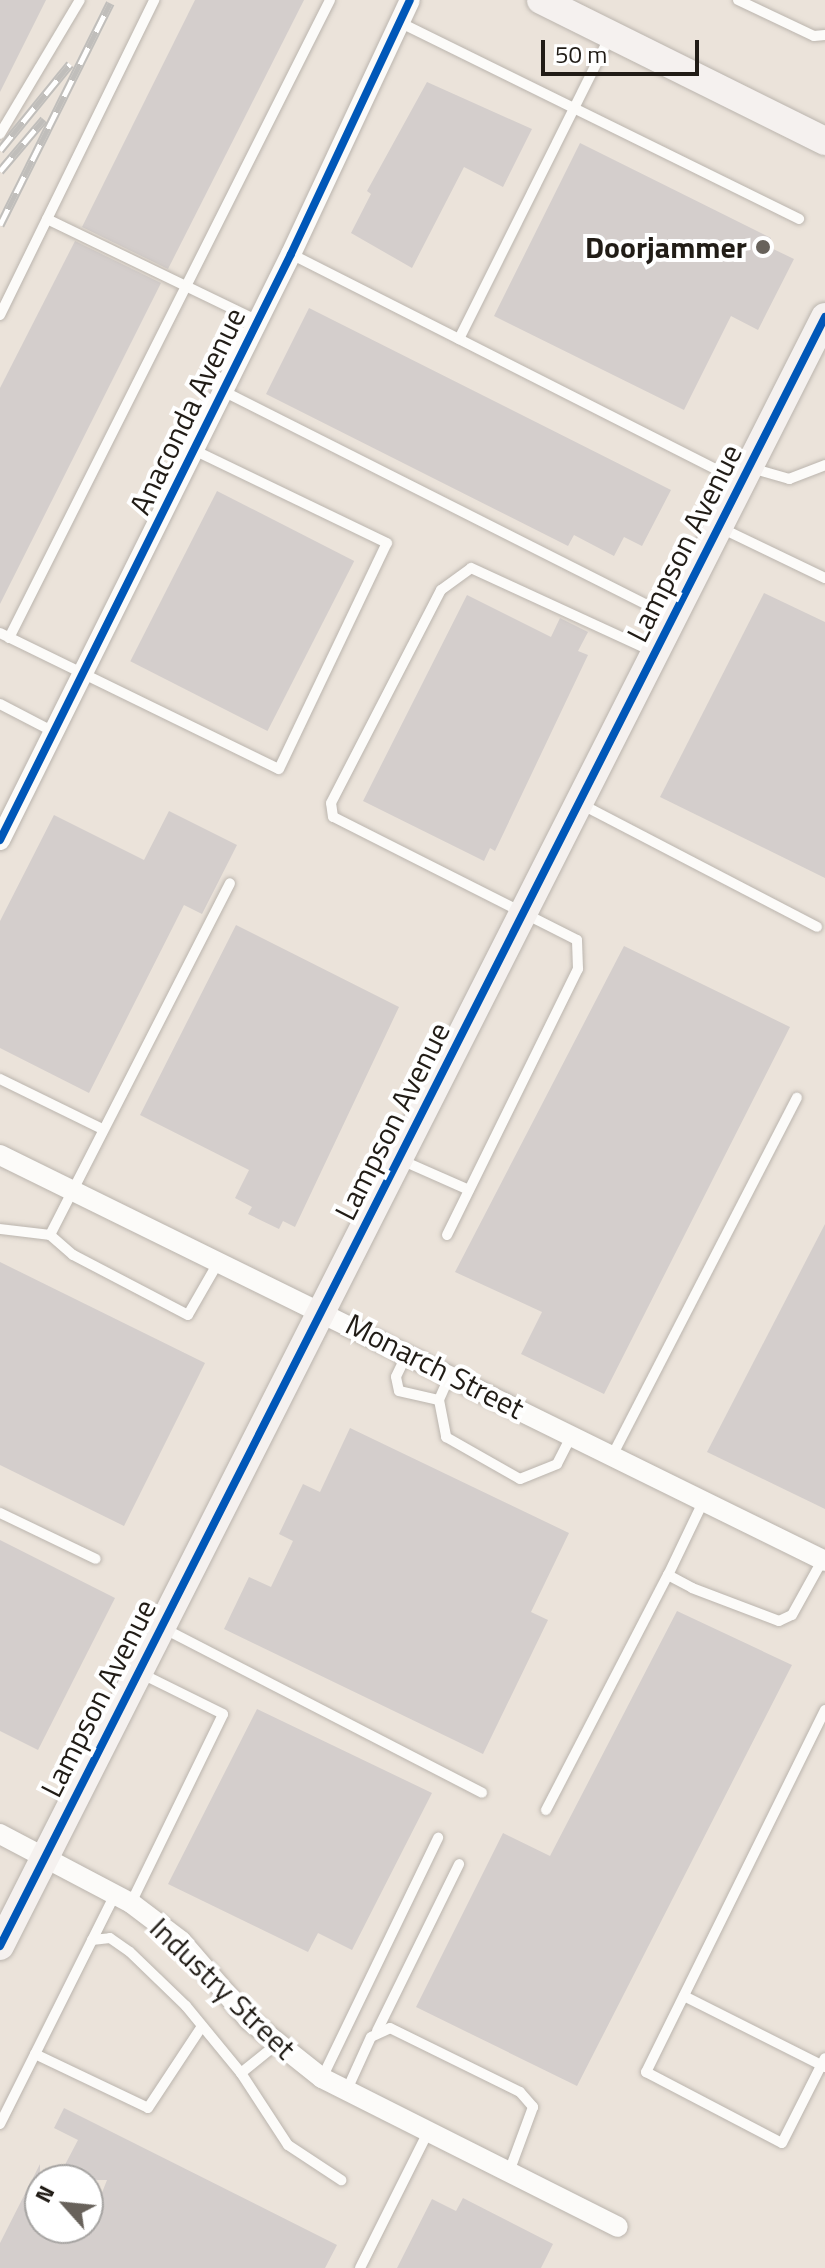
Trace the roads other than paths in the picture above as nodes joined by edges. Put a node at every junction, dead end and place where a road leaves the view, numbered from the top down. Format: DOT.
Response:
graph roads {
  1 [pos="80,0"];
  2 [pos="154,0"];
  3 [pos="330,0"];
  4 [pos="410,0"];
  5 [pos="738,0"];
  6 [pos="558,4"];
  7 [pos="399,22"];
  8 [pos="611,35"];
  9 [pos="825,35"];
  10 [pos="574,108"];
  11 [pos="0,134"];
  12 [pos="825,141"];
  13 [pos="47,219"];
  14 [pos="799,219"];
  15 [pos="291,254"];
  16 [pos="185,285"];
  17 [pos="0,315"];
  18 [pos="258,321"];
  19 [pos="823,328"];
  20 [pos="459,339"];
  21 [pos="223,391"];
  22 [pos="194,450"];
  23 [pos="825,465"];
  24 [pos="745,475"];
  25 [pos="719,527"];
  26 [pos="825,578"];
  27 [pos="673,618"];
  28 [pos="4,635"];
  29 [pos="655,653"];
  30 [pos="82,675"];
  31 [pos="0,704"];
  32 [pos="54,732"];
  33 [pos="580,803"];
  34 [pos="0,840"];
  35 [pos="230,883"];
  36 [pos="524,914"];
  37 [pos="817,927"];
  38 [pos="0,1079"];
  39 [pos="797,1098"];
  40 [pos="102,1129"];
  41 [pos="0,1155"];
  42 [pos="399,1160"];
  43 [pos="70,1189"];
  44 [pos="469,1190"];
  45 [pos="0,1229"];
  46 [pos="50,1235"];
  47 [pos="447,1235"];
  48 [pos="219,1260"];
  49 [pos="324,1310"];
  50 [pos="408,1352"];
  51 [pos="451,1373"];
  52 [pos="439,1400"];
  53 [pos="572,1434"];
  54 [pos="613,1454"];
  55 [pos="704,1500"];
  56 [pos="0,1513"];
  57 [pos="96,1559"];
  58 [pos="824,1560"];
  59 [pos="668,1575"];
  60 [pos="161,1627"];
  61 [pos="138,1672"];
  62 [pos="825,1710"];
  63 [pos="482,1793"];
  64 [pos="546,1810"];
  65 [pos="0,1834"];
  66 [pos="438,1838"];
  67 [pos="44,1856"];
  68 [pos="459,1864"];
  69 [pos="123,1898"];
  70 [pos="92,1940"];
  71 [pos="0,1946"];
  72 [pos="684,1996"];
  73 [pos="202,2026"];
  74 [pos="377,2031"];
  75 [pos="277,2044"];
  76 [pos="35,2054"];
  77 [pos="824,2063"];
  78 [pos="241,2073"];
  79 [pos="322,2078"];
  80 [pos="346,2092"];
  81 [pos="0,2124"];
  82 [pos="428,2132"];
  83 [pos="509,2172"];
  84 [pos="341,2180"];
  85 [pos="618,2227"];
  86 [pos="360,2268"];
  1 -- 11 [label="lane"];
  2 -- 13 [label="lane"];
  3 -- 16 [label="lane"];
  4 -- 7 [label="street, Anaconda Avenue"];
  5 -- 9 [label="lane"];
  6 -- 8 [label="main road"];
  7 -- 10 [label="lane"];
  7 -- 15 [label="street, Anaconda Avenue"];
  8 -- 10 [label="lane"];
  8 -- 12 [label="main road"];
  10 -- 14 [label="lane"];
  10 -- 20 [label="lane"];
  13 -- 16 [label="lane"];
  13 -- 17 [label="lane"];
  15 -- 18 [label="street, Anaconda Avenue"];
  15 -- 20 [label="lane"];
  16 -- 18 [label="lane"];
  16 -- 28 [label="lane"];
  18 -- 21 [label="street, Anaconda Avenue"];
  19 -- 24 [label="main road, Lampson Avenue"];
  20 -- 24 [label="lane"];
  21 -- 22 [label="street, Anaconda Avenue"];
  21 -- 27 [label="lane"];
  22 -- 30 [label="street, Anaconda Avenue"];
  22 -- 30 [label="lane"];
  23 -- 24 [label="lane"];
  24 -- 25 [label="main road, Lampson Avenue"];
  25 -- 26 [label="lane"];
  25 -- 27 [label="main road, Lampson Avenue"];
  27 -- 29 [label="main road, Lampson Avenue"];
  28 -- 30 [label="lane"];
  29 -- 33 [label="main road, Lampson Avenue"];
  29 -- 36 [label="lane"];
  30 -- 32 [label="street, Anaconda Avenue"];
  31 -- 32 [label="lane"];
  32 -- 34 [label="street, Anaconda Avenue"];
  33 -- 36 [label="main road, Lampson Avenue"];
  33 -- 37 [label="lane"];
  35 -- 40 [label="lane"];
  36 -- 42 [label="main road, Lampson Avenue"];
  36 -- 44 [label="lane"];
  38 -- 40 [label="lane"];
  39 -- 54 [label="lane"];
  40 -- 43 [label="lane"];
  41 -- 43 [label="street, Monarch Street"];
  42 -- 44 [label="lane"];
  42 -- 49 [label="main road, Lampson Avenue"];
  43 -- 46 [label="lane"];
  43 -- 48 [label="street, Monarch Street"];
  44 -- 47 [label="lane"];
  45 -- 46 [label="lane"];
  46 -- 48 [label="lane"];
  48 -- 49 [label="street, Monarch Street"];
  49 -- 50 [label="street, Monarch Street"];
  49 -- 60 [label="main road, Lampson Avenue"];
  50 -- 51 [label="street, Monarch Street"];
  50 -- 52 [label="lane"];
  51 -- 52 [label="lane"];
  51 -- 53 [label="street, Monarch Street"];
  52 -- 53 [label="lane"];
  53 -- 54 [label="street, Monarch Street"];
  54 -- 55 [label="street, Monarch Street"];
  55 -- 58 [label="street, Monarch Street"];
  55 -- 59 [label="lane"];
  56 -- 57 [label="lane"];
  58 -- 59 [label="lane"];
  59 -- 64 [label="lane"];
  60 -- 61 [label="main road, Lampson Avenue"];
  60 -- 63 [label="lane"];
  61 -- 67 [label="main road, Lampson Avenue"];
  61 -- 69 [label="lane"];
  62 -- 72 [label="lane"];
  65 -- 67 [label="street, Industry Street"];
  66 -- 79 [label="lane"];
  67 -- 69 [label="street, Industry Street"];
  67 -- 71 [label="main road, Lampson Avenue"];
  68 -- 74 [label="lane"];
  69 -- 70 [label="lane"];
  69 -- 75 [label="street, Industry Street"];
  70 -- 73 [label="lane"];
  70 -- 76 [label="lane"];
  72 -- 77 [label="lane"];
  72 -- 77 [label="lane"];
  73 -- 76 [label="lane"];
  73 -- 78 [label="lane"];
  74 -- 80 [label="lane"];
  74 -- 83 [label="lane"];
  75 -- 78 [label="lane"];
  75 -- 79 [label="street, Industry Street"];
  76 -- 81 [label="lane"];
  78 -- 84 [label="lane"];
  79 -- 80 [label="street, Industry Street"];
  80 -- 82 [label="street, Industry Street"];
  82 -- 83 [label="street, Industry Street"];
  82 -- 86 [label="lane"];
  83 -- 85 [label="street, Industry Street"];
}
